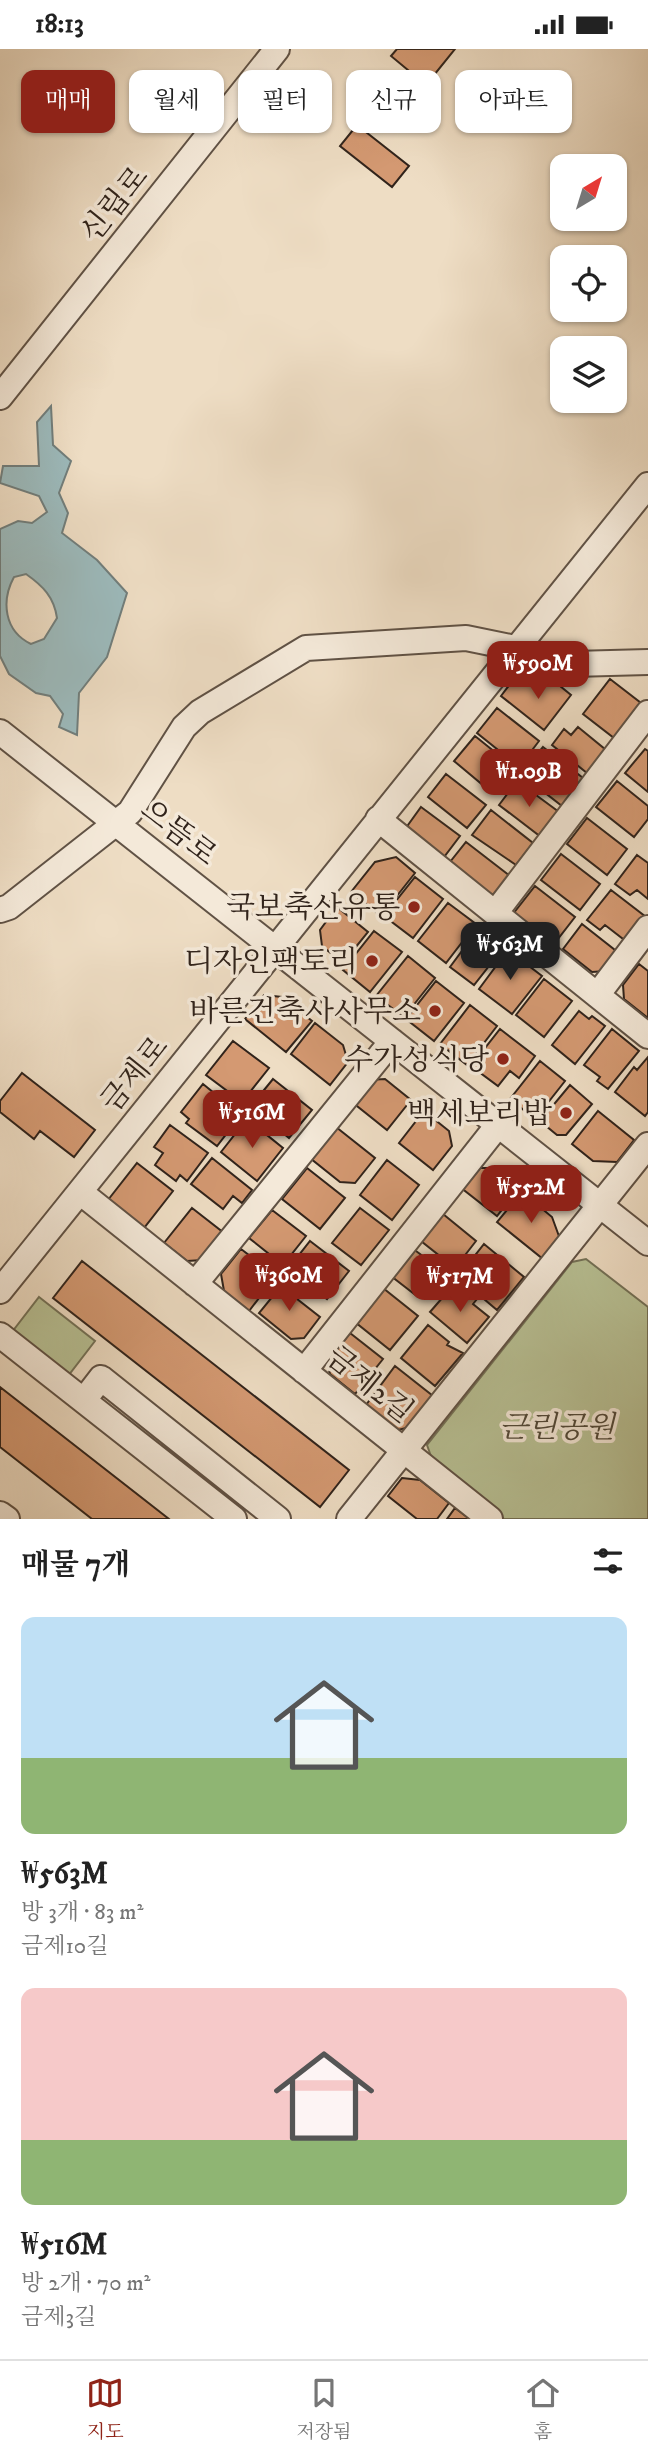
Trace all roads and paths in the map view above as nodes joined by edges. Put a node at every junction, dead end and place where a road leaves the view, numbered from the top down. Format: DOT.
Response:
graph roads {
  1 [pos="277,49"];
  2 [pos="0,397"];
  3 [pos="648,485"];
  4 [pos="508,657"];
  5 [pos="648,662"];
  6 [pos="648,713"];
  7 [pos="0,731"];
  8 [pos="378,819"];
  9 [pos="117,824"];
  10 [pos="0,910"];
  11 [pos="496,912"];
  12 [pos="648,928"];
  13 [pos="275,949"];
  14 [pos="598,994"];
  15 [pos="648,1036"];
  16 [pos="392,1041"];
  17 [pos="498,1125"];
  18 [pos="648,1145"];
  19 [pos="80,1192"];
  20 [pos="600,1205"];
  21 [pos="648,1243"];
  22 [pos="195,1284"];
  23 [pos="0,1291"];
  24 [pos="0,1335"];
  25 [pos="304,1371"];
  26 [pos="84,1400"];
  27 [pos="402,1450"];
  28 [pos="0,1514"];
  29 [pos="7,1519"];
  30 [pos="234,1519"];
  31 [pos="278,1519"];
  32 [pos="349,1519"];
  33 [pos="490,1519"];
  1 -- 2 [label="street, 신립로"];
  3 -- 4 [label="street, 금제로"];
  4 -- 5 [label="street"];
  4 -- 8 [label="street, 금제로"];
  4 -- 9 [label="street"];
  6 -- 11 [label="street"];
  7 -- 9 [label="street, 으뜸로"];
  8 -- 11 [label="street"];
  8 -- 13 [label="street, 금제로"];
  9 -- 10 [label="street"];
  9 -- 13 [label="street, 으뜸로"];
  11 -- 14 [label="street"];
  12 -- 14 [label="street"];
  13 -- 16 [label="street, 으뜸로"];
  13 -- 19 [label="street, 금제로"];
  14 -- 15 [label="street"];
  16 -- 17 [label="street, 으뜸로"];
  16 -- 22 [label="street"];
  17 -- 20 [label="street, 으뜸로"];
  17 -- 25 [label="street"];
  18 -- 20 [label="street"];
  19 -- 22 [label="street, 금제2길"];
  19 -- 23 [label="street, 금제로"];
  20 -- 21 [label="street, 으뜸로"];
  20 -- 27 [label="street"];
  22 -- 25 [label="street, 금제2길"];
  24 -- 26 [label="street"];
  25 -- 27 [label="street, 금제2길"];
  26 -- 30 [label="street"];
  26 -- 31 [label="street"];
  27 -- 32 [label="street"];
  27 -- 33 [label="street, 금제2길"];
  28 -- 29 [label="street"];
}
